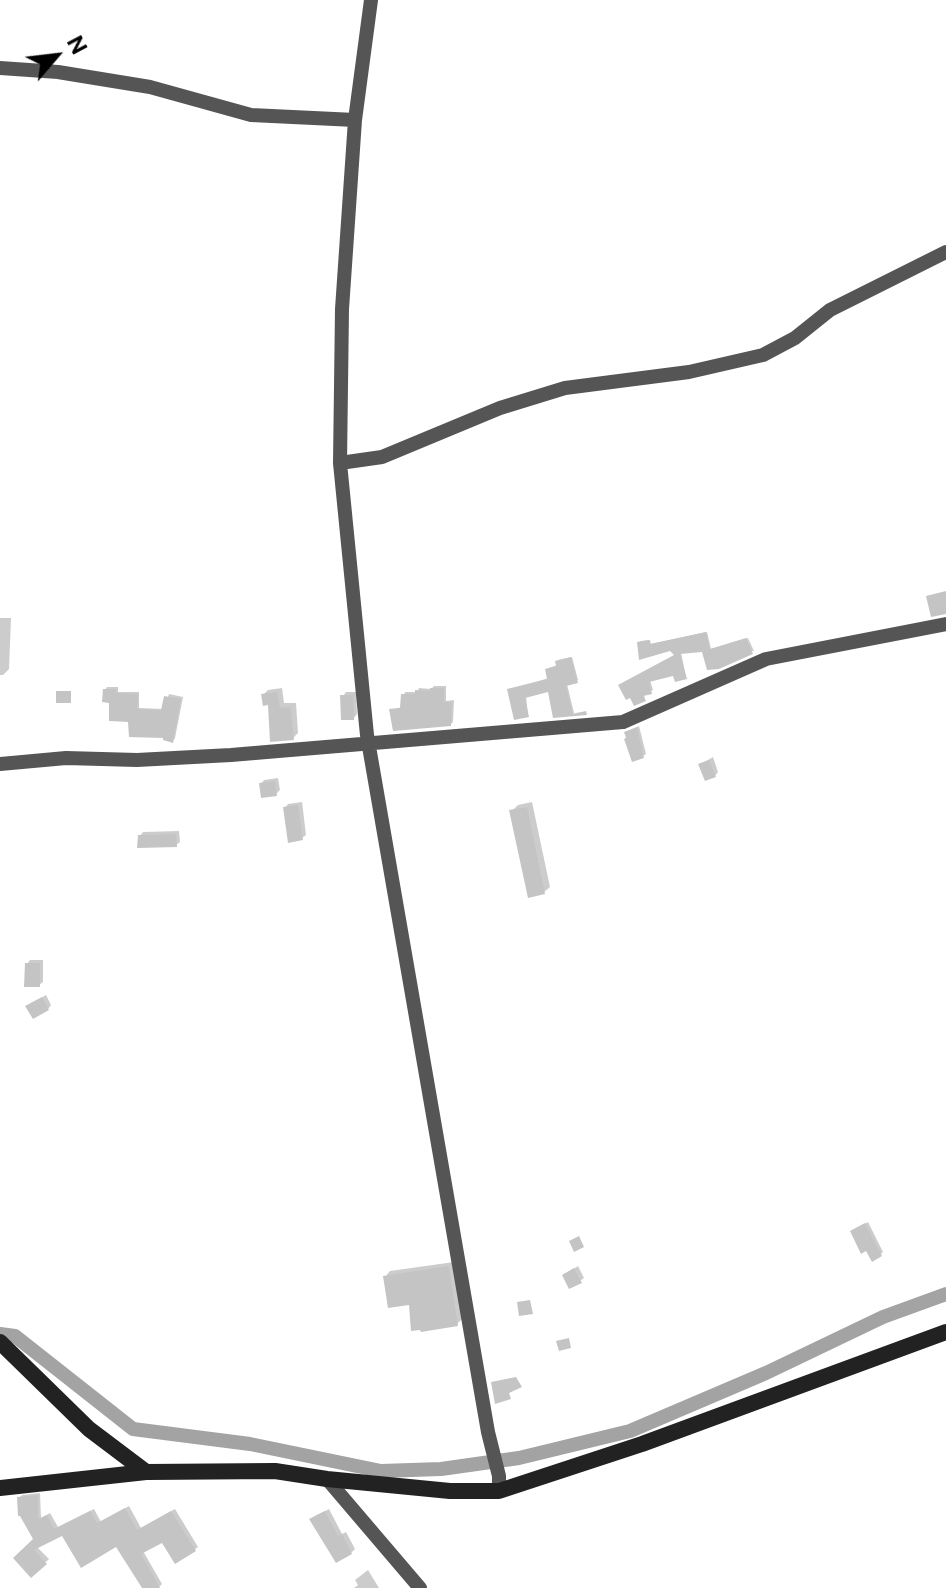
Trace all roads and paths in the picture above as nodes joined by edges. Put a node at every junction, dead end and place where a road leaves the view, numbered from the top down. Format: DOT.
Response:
graph roads {
  1 [pos="371,0"];
  2 [pos="0,68"];
  3 [pos="355,120"];
  4 [pos="946,252"];
  5 [pos="340,463"];
  6 [pos="946,624"];
  7 [pos="369,743"];
  8 [pos="0,764"];
  9 [pos="946,1332"];
  10 [pos="0,1342"];
  11 [pos="146,1472"];
  12 [pos="327,1479"];
  13 [pos="499,1484"];
  14 [pos="0,1488"];
  15 [pos="420,1588"];
  1 -- 3 [label="street"];
  2 -- 3 [label="street"];
  3 -- 5 [label="street"];
  4 -- 5 [label="street"];
  5 -- 7 [label="street"];
  6 -- 7 [label="street"];
  7 -- 8 [label="street"];
  7 -- 13 [label="street"];
  9 -- 13 [label="main road"];
  10 -- 11 [label="main road"];
  11 -- 12 [label="main road"];
  11 -- 14 [label="main road"];
  12 -- 13 [label="main road"];
  12 -- 15 [label="street"];
}
